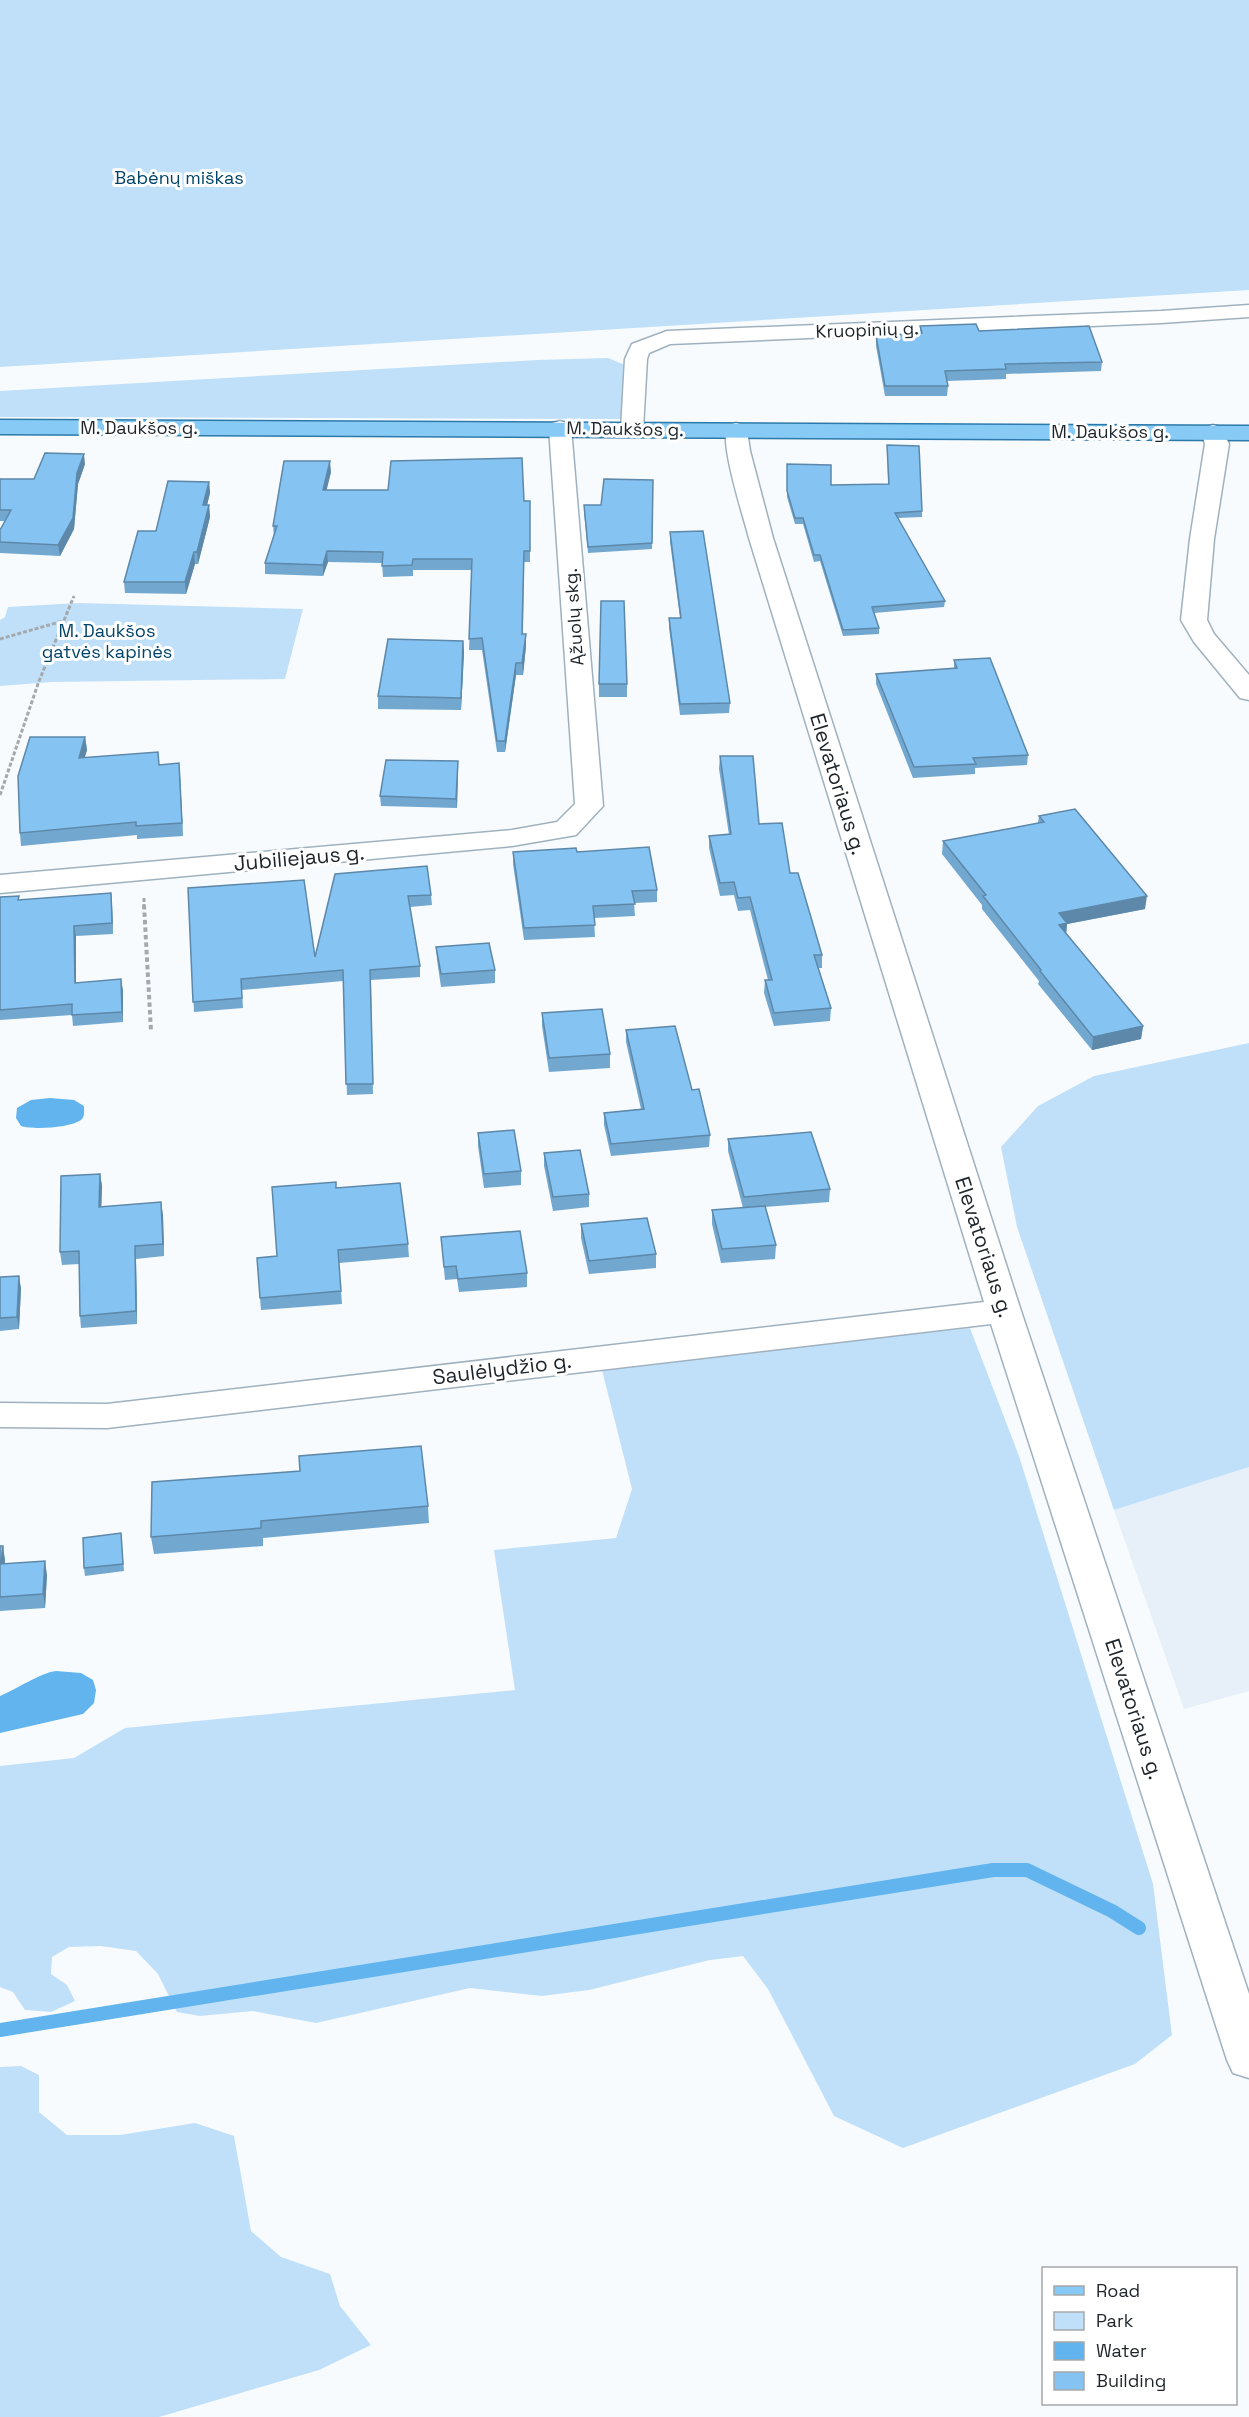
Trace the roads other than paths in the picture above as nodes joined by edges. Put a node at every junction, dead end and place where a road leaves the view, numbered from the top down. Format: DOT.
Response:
graph roads {
  1 [pos="1249,311"];
  2 [pos="0,427"];
  3 [pos="560,428"];
  4 [pos="632,429"];
  5 [pos="736,430"];
  6 [pos="1213,432"];
  7 [pos="1249,433"];
  8 [pos="1249,692"];
  9 [pos="589,806"];
  10 [pos="0,884"];
  11 [pos="1004,1311"];
  12 [pos="0,1415"];
  13 [pos="1249,2060"];
  1 -- 4 [label="street, Kruopinių g."];
  2 -- 3 [label="main road, M. Daukšos g."];
  3 -- 4 [label="main road, M. Daukšos g."];
  3 -- 9 [label="street, Ąžuolų skg."];
  4 -- 5 [label="main road, M. Daukšos g."];
  5 -- 6 [label="main road, M. Daukšos g."];
  5 -- 11 [label="street, Elevatoriaus g."];
  6 -- 7 [label="main road, M. Daukšos g."];
  6 -- 8 [label="street"];
  9 -- 10 [label="street, Jubiliejaus g."];
  11 -- 12 [label="street, Saulėlydžio g."];
  11 -- 13 [label="street, Elevatoriaus g."];
}
